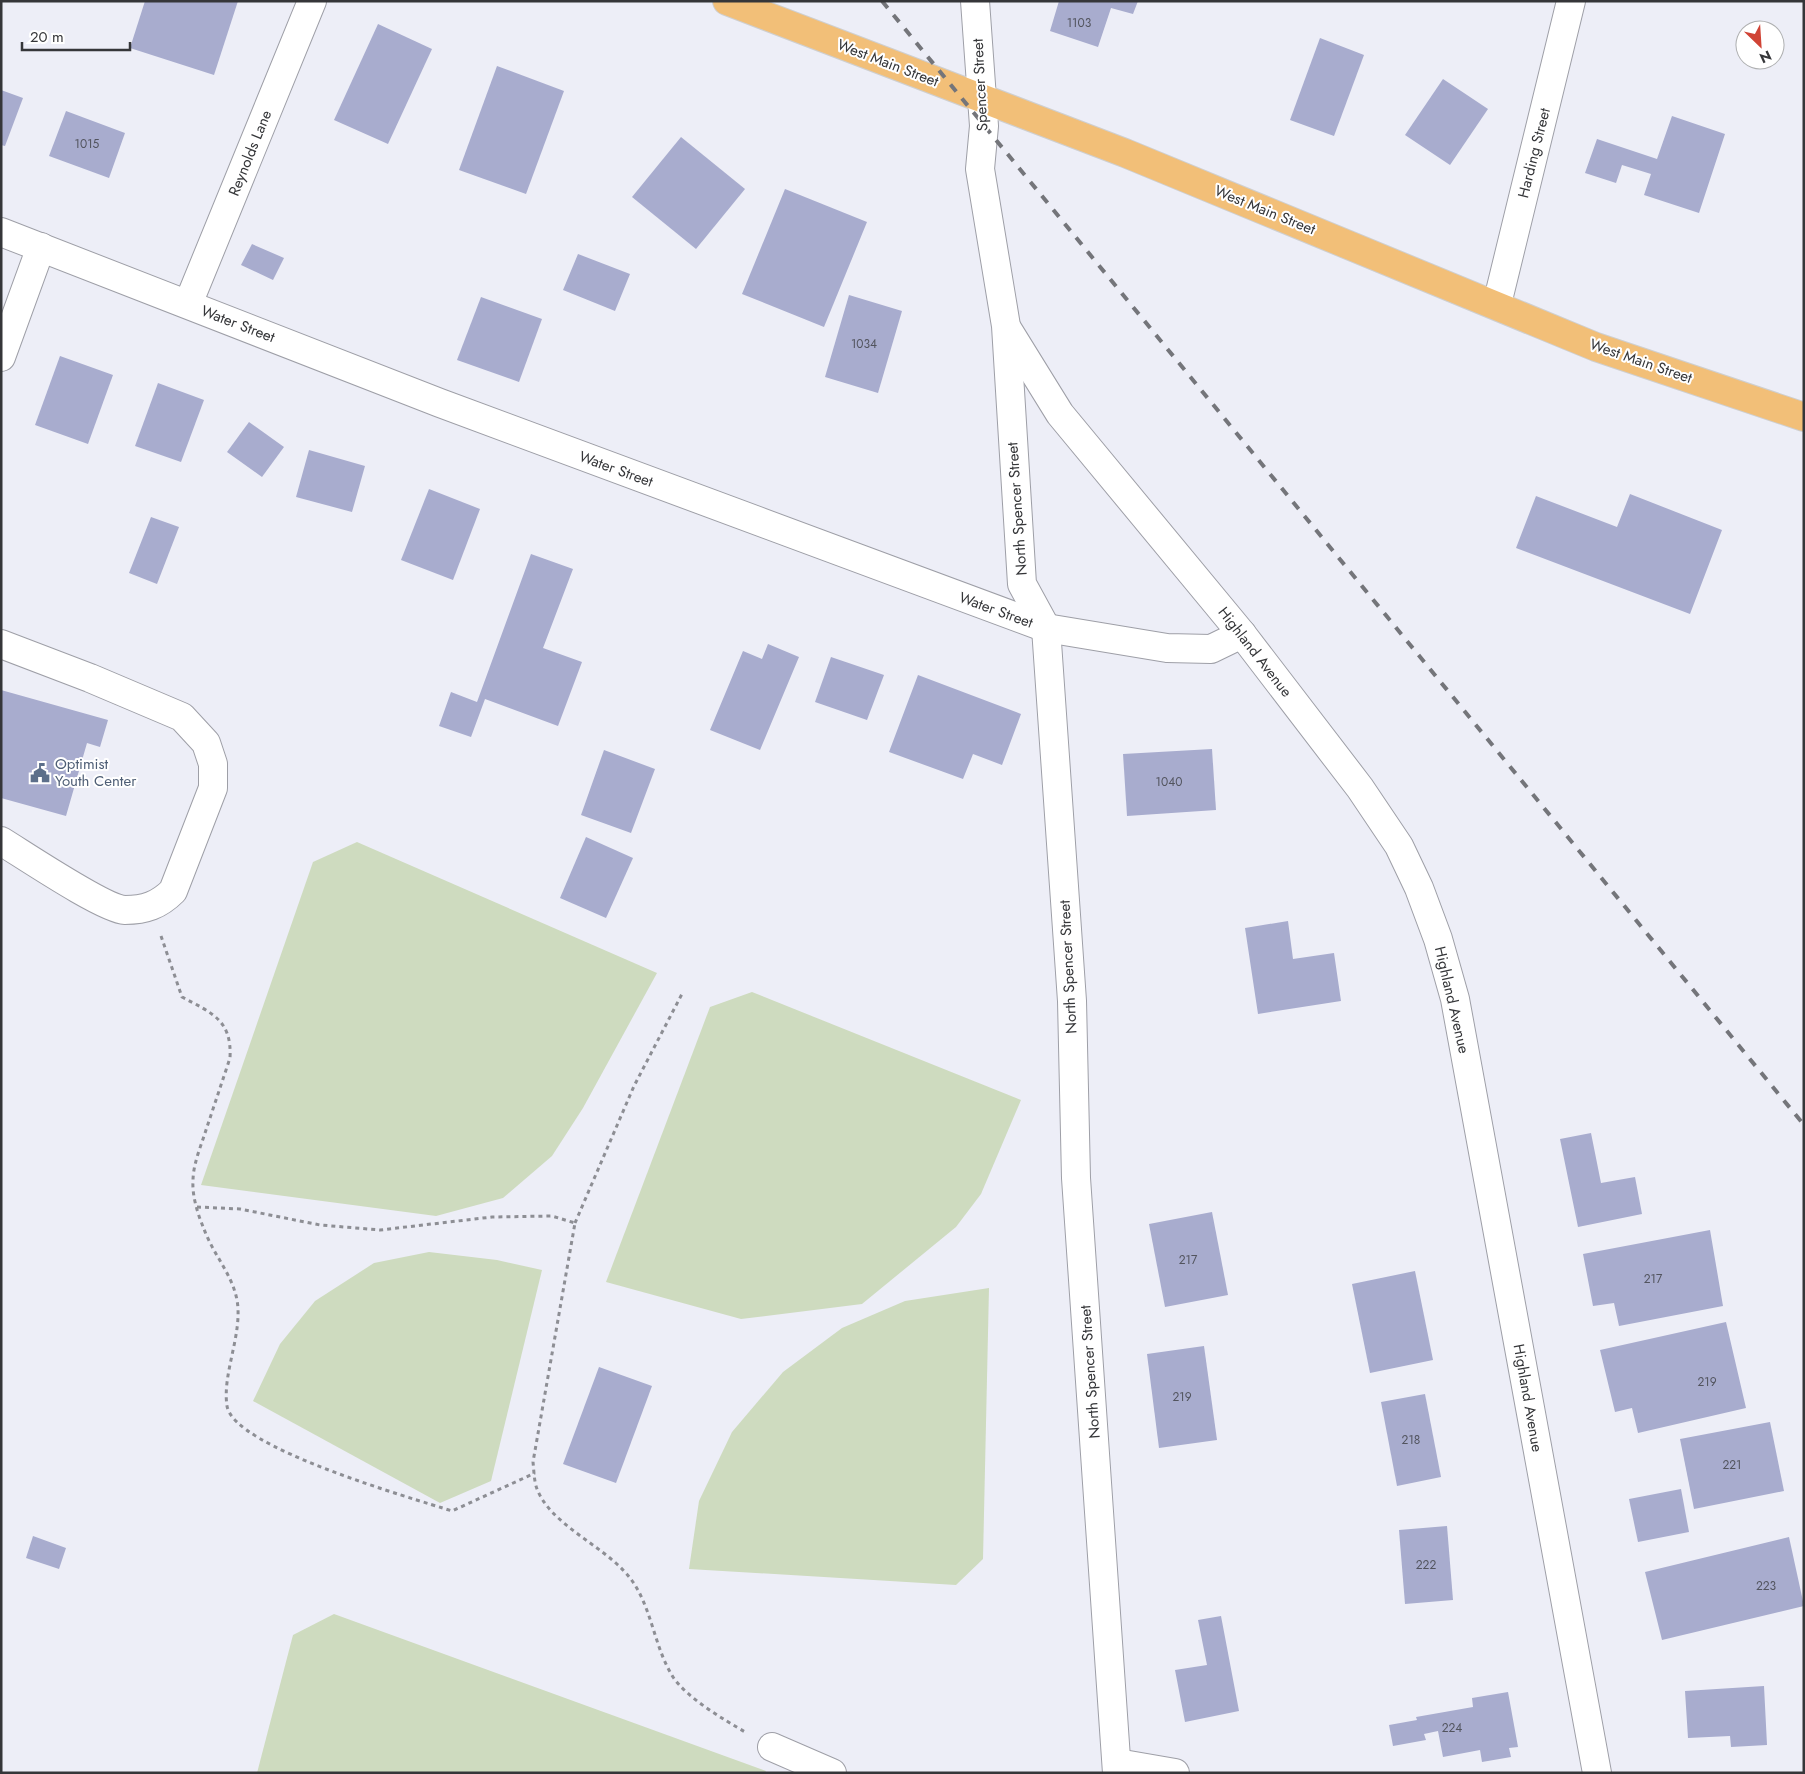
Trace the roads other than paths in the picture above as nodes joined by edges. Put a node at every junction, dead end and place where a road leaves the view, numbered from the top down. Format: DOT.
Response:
graph roads {
  1 [pos="312,1"];
  2 [pos="728,1"];
  3 [pos="975,1"];
  4 [pos="1571,1"];
  5 [pos="982,98"];
  6 [pos="980,170"];
  7 [pos="1,232"];
  8 [pos="41,247"];
  9 [pos="188,304"];
  10 [pos="1497,304"];
  11 [pos="1006,326"];
  12 [pos="1,357"];
  13 [pos="1804,417"];
  14 [pos="1046,628"];
  15 [pos="1242,634"];
  16 [pos="1,644"];
  17 [pos="1,841"];
  18 [pos="772,1747"];
  19 [pos="1117,1768"];
  20 [pos="832,1773"];
  21 [pos="1175,1773"];
  22 [pos="1598,1773"];
  1 -- 9 [label="street, Reynolds Lane"];
  2 -- 5 [label="main road, West Main Street"];
  3 -- 5 [label="street, Spencer Street"];
  4 -- 10 [label="street, Harding Street"];
  5 -- 6 [label="street, Spencer Street"];
  5 -- 10 [label="main road, West Main Street"];
  6 -- 11 [label="street, North Spencer Street"];
  7 -- 8 [label="street, Water Street"];
  8 -- 9 [label="street, Water Street"];
  8 -- 12 [label="street"];
  9 -- 14 [label="street, Water Street"];
  10 -- 13 [label="main road, West Main Street"];
  11 -- 14 [label="street, North Spencer Street"];
  11 -- 15 [label="street, Highland Avenue"];
  14 -- 15 [label="street, Water Street"];
  14 -- 19 [label="street, North Spencer Street"];
  15 -- 22 [label="street, Highland Avenue"];
  16 -- 17 [label="street"];
  18 -- 20 [label="street"];
  19 -- 21 [label="street"];
}
